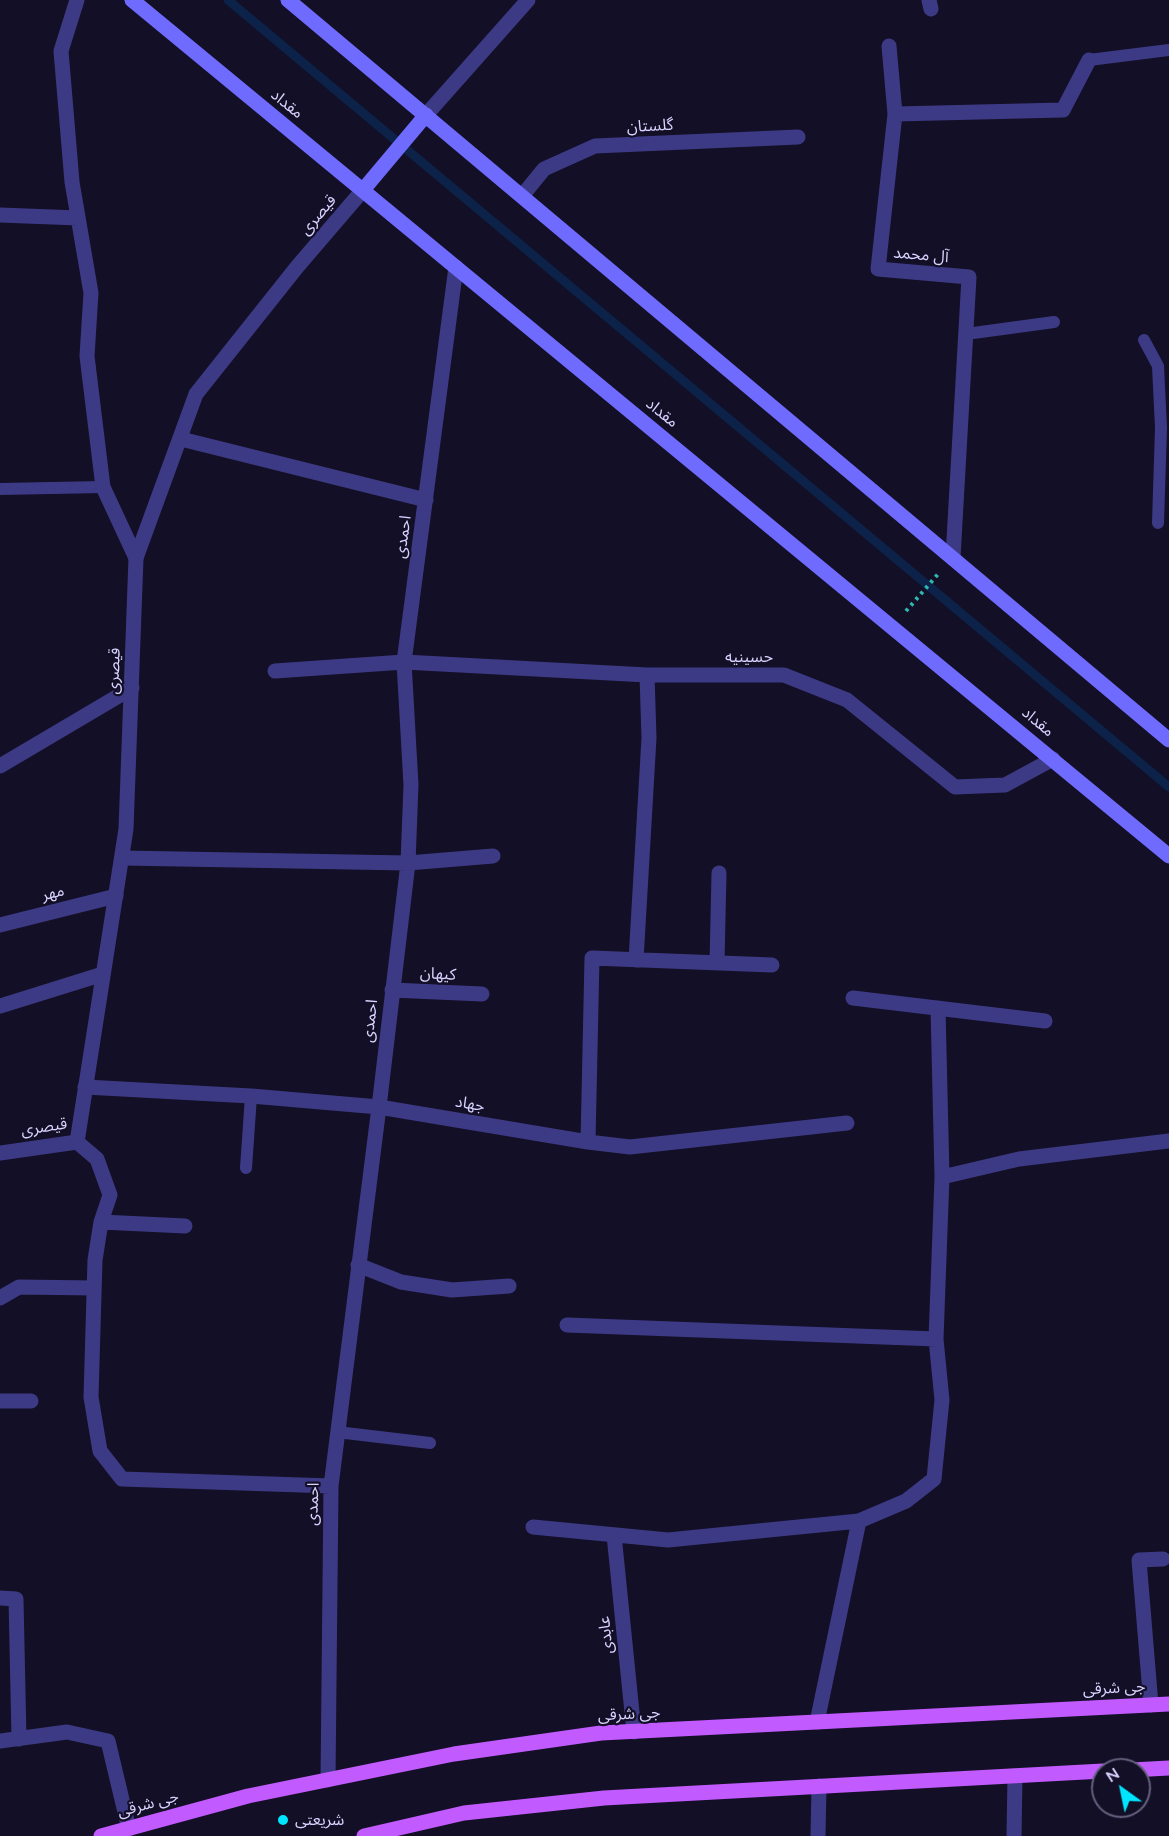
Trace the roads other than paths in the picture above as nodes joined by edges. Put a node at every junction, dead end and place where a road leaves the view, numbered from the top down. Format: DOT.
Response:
graph roads {
  1 [pos="77,0"];
  2 [pos="132,0"];
  3 [pos="288,0"];
  4 [pos="528,0"];
  5 [pos="889,46"];
  6 [pos="1169,50"];
  7 [pos="1089,60"];
  8 [pos="895,114"];
  9 [pos="426,115"];
  10 [pos="798,137"];
  11 [pos="363,190"];
  12 [pos="522,196"];
  13 [pos="0,215"];
  14 [pos="78,219"];
  15 [pos="456,267"];
  16 [pos="1054,322"];
  17 [pos="966,334"];
  18 [pos="1144,340"];
  19 [pos="1164,392"];
  20 [pos="181,439"];
  21 [pos="103,488"];
  22 [pos="0,489"];
  23 [pos="426,500"];
  24 [pos="1158,523"];
  25 [pos="953,557"];
  26 [pos="136,558"];
  27 [pos="404,662"];
  28 [pos="275,671"];
  29 [pos="647,675"];
  30 [pos="132,688"];
  31 [pos="1169,740"];
  32 [pos="1053,759"];
  33 [pos="0,766"];
  34 [pos="493,856"];
  35 [pos="1169,856"];
  36 [pos="122,858"];
  37 [pos="408,862"];
  38 [pos="719,873"];
  39 [pos="116,896"];
  40 [pos="0,925"];
  41 [pos="636,960"];
  42 [pos="717,963"];
  43 [pos="772,965"];
  44 [pos="103,974"];
  45 [pos="392,990"];
  46 [pos="482,994"];
  47 [pos="853,998"];
  48 [pos="0,1006"];
  49 [pos="938,1008"];
  50 [pos="1045,1021"];
  51 [pos="85,1088"];
  52 [pos="251,1096"];
  53 [pos="379,1107"];
  54 [pos="847,1123"];
  55 [pos="77,1142"];
  56 [pos="588,1142"];
  57 [pos="1169,1142"];
  58 [pos="0,1152"];
  59 [pos="246,1168"];
  60 [pos="942,1177"];
  61 [pos="101,1222"];
  62 [pos="185,1227"];
  63 [pos="358,1265"];
  64 [pos="509,1286"];
  65 [pos="94,1288"];
  66 [pos="0,1298"];
  67 [pos="567,1325"];
  68 [pos="936,1339"];
  69 [pos="0,1401"];
  70 [pos="31,1401"];
  71 [pos="337,1432"];
  72 [pos="430,1443"];
  73 [pos="331,1486"];
  74 [pos="859,1521"];
  75 [pos="533,1527"];
  76 [pos="614,1535"];
  77 [pos="1163,1559"];
  78 [pos="0,1598"];
  79 [pos="1169,1704"];
  80 [pos="1151,1705"];
  81 [pos="817,1722"];
  82 [pos="634,1732"];
  83 [pos="19,1739"];
  84 [pos="0,1741"];
  85 [pos="1169,1768"];
  86 [pos="1151,1769"];
  87 [pos="1091,1773"];
  88 [pos="1015,1776"];
  89 [pos="328,1780"];
  90 [pos="819,1786"];
  91 [pos="129,1828"];
  92 [pos="101,1836"];
  93 [pos="364,1836"];
  94 [pos="819,1836"];
  95 [pos="1014,1836"];
  1 -- 14 [label="street"];
  2 -- 11 [label="main road, مقداد"];
  3 -- 9 [label="main road"];
  4 -- 9 [label="street"];
  5 -- 8 [label="street"];
  6 -- 7 [label="lane"];
  7 -- 8 [label="street"];
  8 -- 17 [label="street, آل محمد"];
  9 -- 11 [label="main road"];
  9 -- 12 [label="main road"];
  10 -- 12 [label="street, گلستان"];
  11 -- 15 [label="main road, مقداد"];
  11 -- 20 [label="street, قیصری"];
  12 -- 25 [label="main road"];
  13 -- 14 [label="street"];
  14 -- 21 [label="street"];
  15 -- 23 [label="street, احمدی"];
  15 -- 32 [label="main road, مقداد"];
  16 -- 17 [label="lane"];
  17 -- 25 [label="street, آل محمد"];
  18 -- 19 [label="lane"];
  19 -- 24 [label="lane"];
  20 -- 23 [label="street"];
  20 -- 26 [label="street, قیصری"];
  21 -- 22 [label="lane"];
  21 -- 26 [label="street"];
  23 -- 27 [label="street, احمدی"];
  25 -- 31 [label="main road"];
  26 -- 30 [label="street, قیصری"];
  27 -- 28 [label="street, حسینیه"];
  27 -- 29 [label="street, حسینیه"];
  27 -- 37 [label="street, احمدی"];
  29 -- 32 [label="street, حسینیه"];
  29 -- 41 [label="street"];
  30 -- 33 [label="street"];
  30 -- 36 [label="street, قیصری"];
  32 -- 35 [label="main road, مقداد"];
  34 -- 37 [label="street"];
  36 -- 37 [label="street"];
  36 -- 39 [label="street, قیصری"];
  37 -- 45 [label="street, احمدی"];
  38 -- 42 [label="street"];
  39 -- 40 [label="street, مهر"];
  39 -- 44 [label="street, قیصری"];
  41 -- 42 [label="street"];
  41 -- 56 [label="street"];
  42 -- 43 [label="street"];
  44 -- 48 [label="street"];
  44 -- 51 [label="street, قیصری"];
  45 -- 46 [label="street, کیهان"];
  45 -- 53 [label="street, احمدی"];
  47 -- 49 [label="street"];
  49 -- 50 [label="street"];
  49 -- 60 [label="street"];
  51 -- 52 [label="street, جهاد"];
  51 -- 55 [label="street, قیصری"];
  52 -- 53 [label="street, جهاد"];
  52 -- 59 [label="lane"];
  53 -- 56 [label="street, جهاد"];
  53 -- 63 [label="street, احمدی"];
  54 -- 56 [label="street, جهاد"];
  55 -- 58 [label="street, قیصری"];
  55 -- 61 [label="street"];
  57 -- 60 [label="street"];
  60 -- 68 [label="street"];
  61 -- 62 [label="street"];
  61 -- 65 [label="street"];
  63 -- 64 [label="street"];
  63 -- 71 [label="street, احمدی"];
  65 -- 66 [label="street"];
  65 -- 73 [label="street"];
  67 -- 68 [label="street"];
  68 -- 74 [label="street"];
  69 -- 70 [label="street"];
  71 -- 72 [label="lane"];
  71 -- 73 [label="street, احمدی"];
  73 -- 89 [label="street, احمدی"];
  74 -- 76 [label="street"];
  74 -- 81 [label="street"];
  75 -- 76 [label="street"];
  76 -- 82 [label="street, عابدی"];
  77 -- 80 [label="street"];
  78 -- 83 [label="street"];
  79 -- 80 [label="main road, جی شرقی"];
  80 -- 81 [label="main road, جی شرقی"];
  81 -- 82 [label="main road, جی شرقی"];
  82 -- 89 [label="main road, جی شرقی"];
  83 -- 84 [label="street"];
  83 -- 91 [label="street"];
  85 -- 86 [label="main road"];
  87 -- 88 [label="main road"];
  88 -- 90 [label="main road"];
  88 -- 95 [label="street"];
  89 -- 91 [label="main road, جی شرقی"];
  90 -- 93 [label="main road"];
  90 -- 94 [label="street"];
  91 -- 92 [label="main road, جی شرقی"];
}
